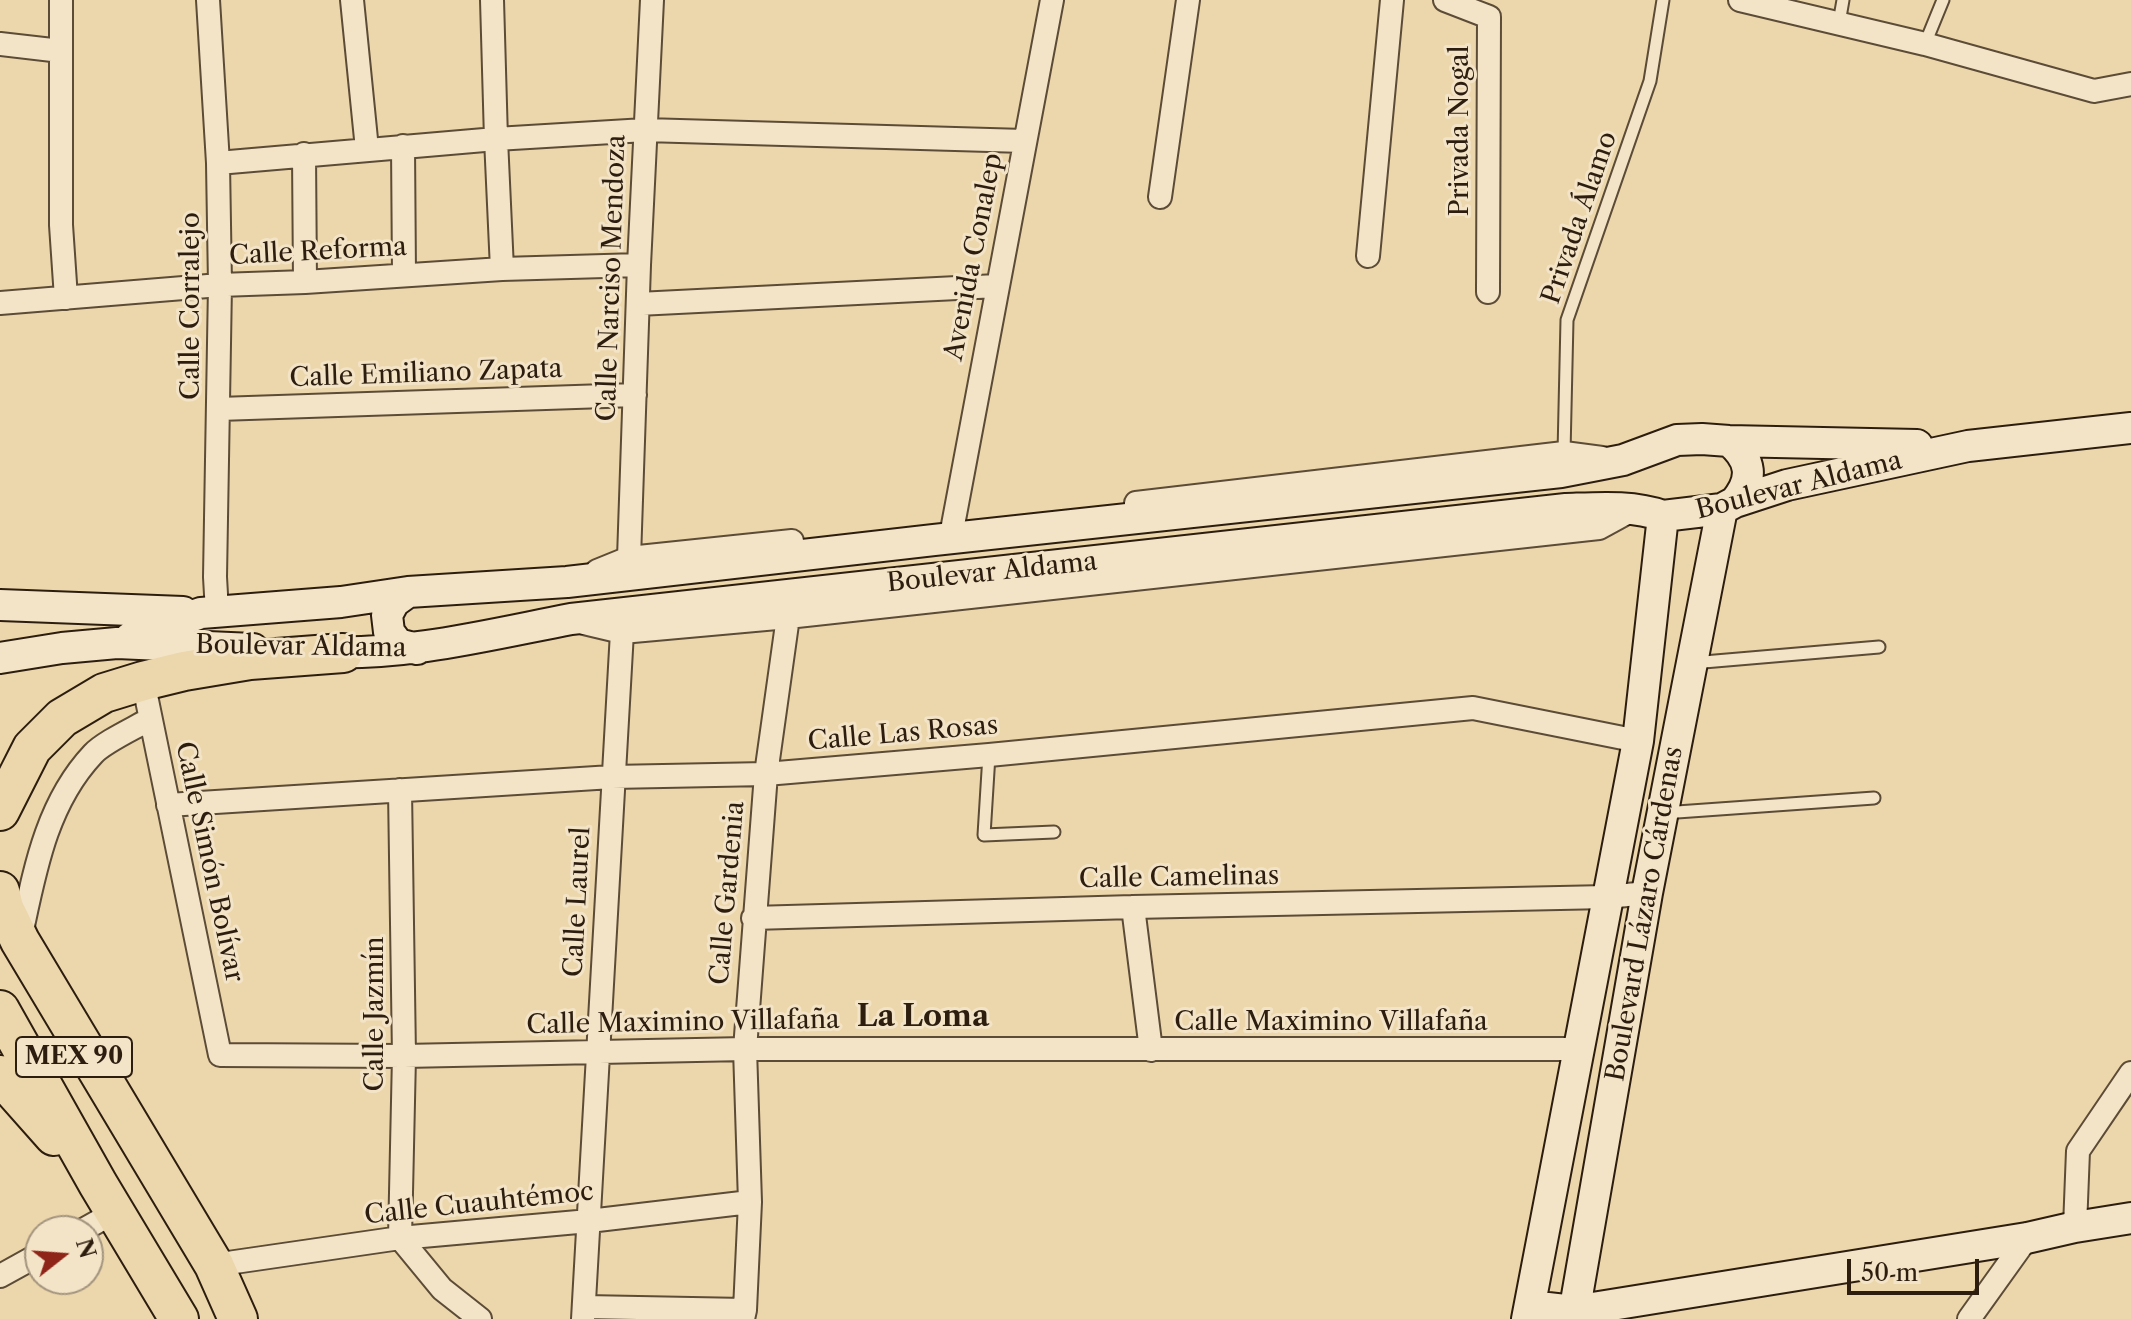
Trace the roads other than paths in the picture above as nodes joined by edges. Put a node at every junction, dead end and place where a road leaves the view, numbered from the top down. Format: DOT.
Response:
graph roads {
  1 [pos="61,0"];
  2 [pos="208,0"];
  3 [pos="352,0"];
  4 [pos="492,0"];
  5 [pos="652,0"];
  6 [pos="1052,0"];
  7 [pos="1188,0"];
  8 [pos="1392,0"];
  9 [pos="1445,0"];
  10 [pos="1663,0"];
  11 [pos="1740,0"];
  12 [pos="1843,0"];
  13 [pos="1943,0"];
  14 [pos="1839,23"];
  15 [pos="0,44"];
  16 [pos="1925,44"];
  17 [pos="61,51"];
  18 [pos="2131,84"];
  19 [pos="645,130"];
  20 [pos="496,139"];
  21 [pos="1024,141"];
  22 [pos="403,146"];
  23 [pos="367,149"];
  24 [pos="304,154"];
  25 [pos="218,163"];
  26 [pos="1160,197"];
  27 [pos="1368,256"];
  28 [pos="639,265"];
  29 [pos="502,269"];
  30 [pos="404,275"];
  31 [pos="305,282"];
  32 [pos="220,285"];
  33 [pos="997,286"];
  34 [pos="1488,292"];
  35 [pos="66,298"];
  36 [pos="0,303"];
  37 [pos="638,304"];
  38 [pos="635,395"];
  39 [pos="219,409"];
  40 [pos="2131,428"];
  41 [pos="1729,441"];
  42 [pos="1968,446"];
  43 [pos="1564,453"];
  44 [pos="1636,456"];
  45 [pos="1728,506"];
  46 [pos="1650,513"];
  47 [pos="953,525"];
  48 [pos="629,558"];
  49 [pos="567,582"];
  50 [pos="450,589"];
  51 [pos="408,592"];
  52 [pos="0,605"];
  53 [pos="209,612"];
  54 [pos="788,617"];
  55 [pos="571,619"];
  56 [pos="622,632"];
  57 [pos="457,640"];
  58 [pos="117,643"];
  59 [pos="1879,647"];
  60 [pos="417,649"];
  61 [pos="343,653"];
  62 [pos="0,658"];
  63 [pos="1692,663"];
  64 [pos="143,681"];
  65 [pos="150,719"];
  66 [pos="1638,741"];
  67 [pos="989,755"];
  68 [pos="766,774"];
  69 [pos="612,777"];
  70 [pos="400,790"];
  71 [pos="1628,792"];
  72 [pos="1874,798"];
  73 [pos="168,805"];
  74 [pos="1664,806"];
  75 [pos="0,811"];
  76 [pos="1054,832"];
  77 [pos="0,891"];
  78 [pos="1647,893"];
  79 [pos="1607,897"];
  80 [pos="1133,907"];
  81 [pos="753,918"];
  82 [pos="10,937"];
  83 [pos="0,1010"];
  84 [pos="745,1049"];
  85 [pos="1577,1049"];
  86 [pos="1151,1050"];
  87 [pos="599,1051"];
  88 [pos="220,1055"];
  89 [pos="404,1056"];
  90 [pos="2131,1073"];
  91 [pos="0,1075"];
  92 [pos="106,1198"];
  93 [pos="750,1202"];
  94 [pos="93,1215"];
  95 [pos="2131,1218"];
  96 [pos="589,1221"];
  97 [pos="2075,1227"];
  98 [pos="400,1238"];
  99 [pos="2027,1238"];
  100 [pos="24,1263"];
  101 [pos="214,1265"];
  102 [pos="0,1276"];
  103 [pos="584,1313"];
  104 [pos="1529,1313"];
  105 [pos="744,1314"];
  106 [pos="1574,1315"];
  107 [pos="179,1319"];
  108 [pos="226,1319"];
  109 [pos="238,1319"];
  110 [pos="480,1319"];
  111 [pos="1969,1319"];
  1 -- 17 [label="street"];
  2 -- 25 [label="street, Calle Corralejo"];
  3 -- 23 [label="street"];
  4 -- 20 [label="street"];
  5 -- 19 [label="street, Calle Narciso Mendoza"];
  6 -- 21 [label="street, Avenida Conalep"];
  7 -- 26 [label="street"];
  8 -- 27 [label="street"];
  9 -- 34 [label="street, Privada Nogal"];
  10 -- 43 [label="lane, Privada Álamo"];
  11 -- 14 [label="street"];
  12 -- 14 [label="lane"];
  13 -- 16 [label="lane"];
  14 -- 16 [label="street"];
  15 -- 17 [label="street"];
  16 -- 18 [label="street"];
  17 -- 35 [label="street"];
  19 -- 20 [label="street"];
  19 -- 21 [label="street"];
  19 -- 28 [label="street, Calle Narciso Mendoza"];
  20 -- 22 [label="street"];
  20 -- 29 [label="street"];
  21 -- 33 [label="street, Avenida Conalep"];
  22 -- 23 [label="street"];
  22 -- 30 [label="street"];
  23 -- 24 [label="street"];
  24 -- 25 [label="street"];
  24 -- 31 [label="street"];
  25 -- 32 [label="street, Calle Corralejo"];
  28 -- 29 [label="street, Calle Reforma"];
  28 -- 37 [label="street, Calle Narciso Mendoza"];
  29 -- 30 [label="street, Calle Reforma"];
  30 -- 31 [label="street, Calle Reforma"];
  31 -- 32 [label="street, Calle Reforma"];
  32 -- 35 [label="street, Calle Reforma"];
  32 -- 39 [label="street, Calle Corralejo"];
  33 -- 37 [label="street"];
  33 -- 47 [label="street, Avenida Conalep"];
  35 -- 36 [label="street, Calle Reforma"];
  37 -- 38 [label="street, Calle Narciso Mendoza"];
  38 -- 39 [label="street, Calle Emiliano Zapata"];
  38 -- 48 [label="street, Calle Narciso Mendoza"];
  39 -- 53 [label="street, Calle Corralejo"];
  40 -- 42 [label="street"];
  41 -- 42 [label="street, Boulevar Aldama"];
  41 -- 44 [label="street, Boulevar Aldama"];
  41 -- 45 [label="street"];
  42 -- 45 [label="street, Boulevar Aldama"];
  43 -- 44 [label="street, Boulevar Aldama"];
  43 -- 47 [label="street, Boulevar Aldama"];
  44 -- 46 [label="street"];
  44 -- 49 [label="street, Boulevar Aldama"];
  45 -- 46 [label="street, Boulevar Aldama"];
  45 -- 63 [label="street, Boulevard Lázaro Cárdenas"];
  46 -- 54 [label="street"];
  46 -- 55 [label="street, Boulevar Aldama"];
  46 -- 66 [label="street, Boulevard Lázaro Cárdenas"];
  47 -- 48 [label="street, Boulevar Aldama"];
  48 -- 49 [label="street, Boulevar Aldama"];
  49 -- 50 [label="street, Boulevar Aldama"];
  50 -- 51 [label="street, Boulevar Aldama"];
  50 -- 57 [label="street"];
  51 -- 53 [label="street, Boulevar Aldama"];
  51 -- 60 [label="street"];
  52 -- 53 [label="street"];
  53 -- 58 [label="street, Boulevar Aldama"];
  54 -- 56 [label="street"];
  54 -- 68 [label="street, Calle Gardenia"];
  55 -- 56 [label="street"];
  55 -- 57 [label="street, Boulevar Aldama"];
  56 -- 69 [label="street, Calle Laurel"];
  57 -- 60 [label="street, Boulevar Aldama"];
  58 -- 61 [label="street, Boulevar Aldama"];
  58 -- 62 [label="street"];
  59 -- 63 [label="lane"];
  60 -- 61 [label="street, Boulevar Aldama"];
  61 -- 64 [label="highway"];
  63 -- 74 [label="street, Boulevard Lázaro Cárdenas"];
  64 -- 65 [label="street, Calle Simón Bolívar"];
  64 -- 75 [label="highway"];
  65 -- 73 [label="street, Calle Simón Bolívar"];
  65 -- 82 [label="street"];
  66 -- 67 [label="street, Calle Las Rosas"];
  66 -- 71 [label="street, Boulevard Lázaro Cárdenas"];
  67 -- 68 [label="street, Calle Las Rosas"];
  67 -- 76 [label="lane"];
  68 -- 69 [label="street, Calle Las Rosas"];
  68 -- 81 [label="street, Calle Gardenia"];
  69 -- 70 [label="street, Calle Las Rosas"];
  69 -- 87 [label="street, Calle Laurel"];
  70 -- 73 [label="street, Calle Las Rosas"];
  70 -- 89 [label="street, Calle Jazmín"];
  71 -- 74 [label="street"];
  71 -- 79 [label="street, Boulevard Lázaro Cárdenas"];
  72 -- 74 [label="lane"];
  73 -- 88 [label="street, Calle Simón Bolívar"];
  74 -- 78 [label="street, Boulevard Lázaro Cárdenas"];
  77 -- 82 [label="highway"];
  78 -- 79 [label="street, Calle Camelinas"];
  78 -- 106 [label="street, Boulevard Lázaro Cárdenas"];
  79 -- 80 [label="street, Calle Camelinas"];
  79 -- 85 [label="street, Boulevard Lázaro Cárdenas"];
  80 -- 81 [label="street, Calle Camelinas"];
  80 -- 86 [label="street"];
  81 -- 84 [label="street, Calle Gardenia"];
  82 -- 101 [label="highway"];
  82 -- 108 [label="highway, MEX 90"];
  83 -- 92 [label="highway, MEX 90"];
  84 -- 86 [label="street, Calle Maximino Villafaña"];
  84 -- 87 [label="street, Calle Maximino Villafaña"];
  84 -- 93 [label="street, Calle Gardenia"];
  85 -- 86 [label="street, Calle Maximino Villafaña"];
  85 -- 104 [label="street, Boulevard Lázaro Cárdenas"];
  87 -- 89 [label="street, Calle Maximino Villafaña"];
  87 -- 96 [label="street, Calle Laurel"];
  88 -- 89 [label="street, Calle Maximino Villafaña"];
  89 -- 98 [label="street, Calle Jazmín"];
  90 -- 97 [label="street"];
  91 -- 92 [label="highway"];
  92 -- 94 [label="street"];
  92 -- 107 [label="highway, MEX 90"];
  93 -- 96 [label="street, Calle Cuauhtémoc"];
  93 -- 105 [label="street, Calle Gardenia"];
  95 -- 97 [label="street"];
  96 -- 98 [label="street, Calle Cuauhtémoc"];
  96 -- 103 [label="street, Calle Laurel"];
  97 -- 99 [label="street"];
  98 -- 101 [label="street, Calle Cuauhtémoc"];
  98 -- 110 [label="street"];
  99 -- 106 [label="street"];
  99 -- 111 [label="street"];
  100 -- 102 [label="street"];
  101 -- 109 [label="highway"];
  103 -- 105 [label="street"];
  104 -- 106 [label="street"];
}
